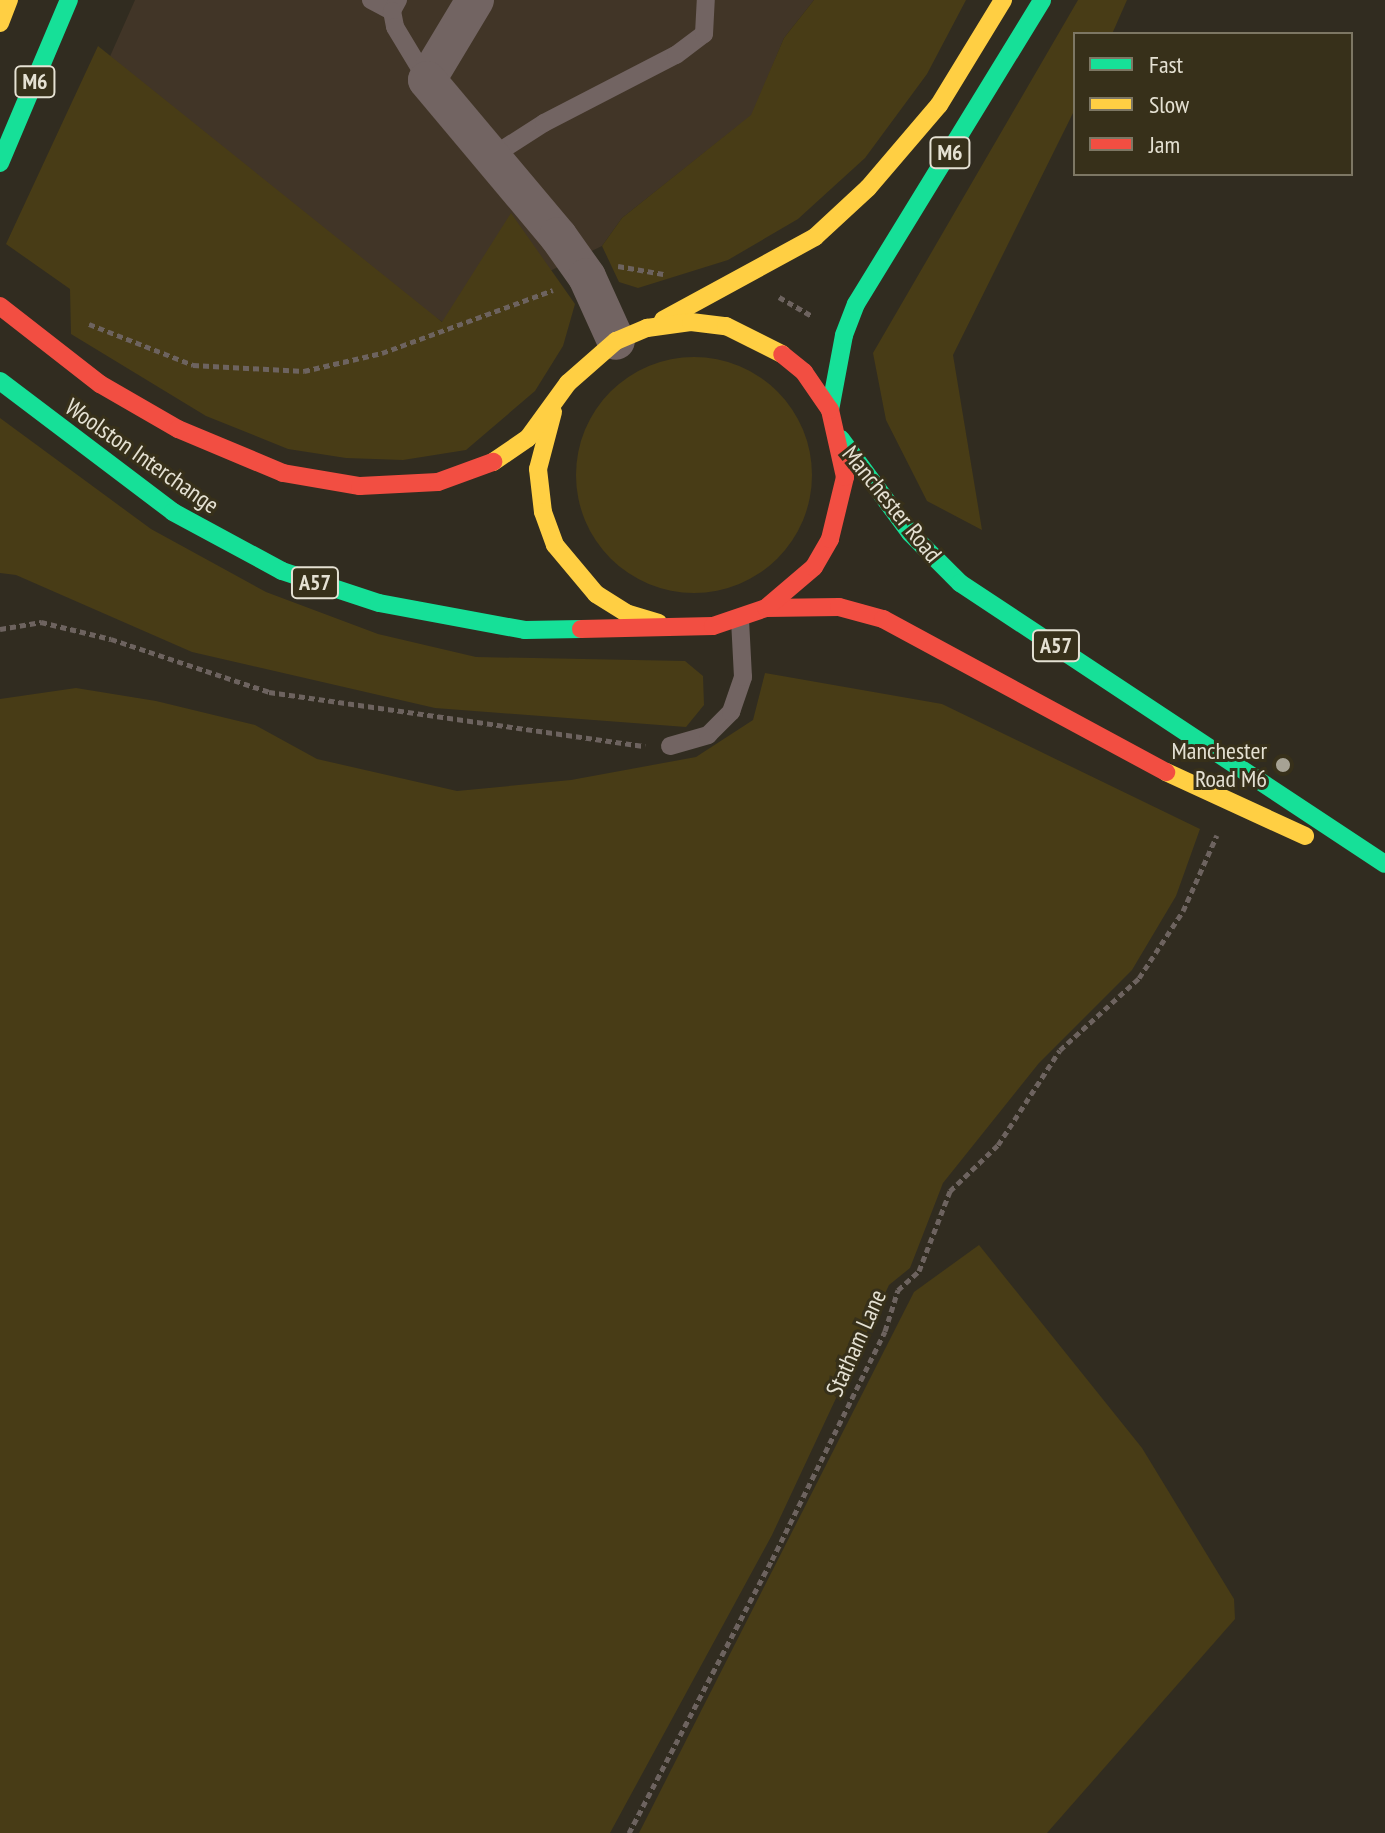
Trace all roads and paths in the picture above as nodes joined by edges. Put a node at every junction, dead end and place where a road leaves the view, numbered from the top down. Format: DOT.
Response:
graph roads {
  1 [pos="9,0"];
  2 [pos="69,0"];
  3 [pos="371,0"];
  4 [pos="475,0"];
  5 [pos="706,0"];
  6 [pos="1003,0"];
  7 [pos="1042,0"];
  8 [pos="395,5"];
  9 [pos="0,23"];
  10 [pos="427,80"];
  11 [pos="491,157"];
  12 [pos="0,163"];
  13 [pos="747,278"];
  14 [pos="556,289"];
  15 [pos="0,306"];
  16 [pos="78,319"];
  17 [pos="632,335"];
  18 [pos="844,335"];
  19 [pos="0,381"];
  20 [pos="556,404"];
  21 [pos="830,410"];
  22 [pos="839,437"];
  23 [pos="766,608"];
  24 [pos="740,620"];
  25 [pos="685,628"];
  26 [pos="0,629"];
  27 [pos="670,746"];
  28 [pos="1220,828"];
  29 [pos="1385,864"];
  30 [pos="1385,872"];
  31 [pos="629,1833"];
  1 -- 9 [label="highway"];
  2 -- 12 [label="highway, M6"];
  3 -- 8 [label="lane"];
  4 -- 10 [label="street"];
  5 -- 11 [label="lane"];
  6 -- 13 [label="highway, M6"];
  7 -- 18 [label="highway, M6"];
  8 -- 10 [label="lane"];
  10 -- 11 [label="street"];
  11 -- 17 [label="street"];
  13 -- 17 [label="highway"];
  13 -- 18 [label="path"];
  14 -- 16 [label="path"];
  15 -- 20 [label="highway, Woolston Interchange / A57"];
  17 -- 20 [label="highway, Woolston Interchange / A57"];
  17 -- 21 [label="highway, Woolston Interchange / A57"];
  18 -- 21 [label="highway"];
  19 -- 25 [label="highway, Woolston Interchange / A57"];
  20 -- 25 [label="highway, Woolston Interchange / A57"];
  21 -- 22 [label="highway, Woolston Interchange / A57"];
  22 -- 23 [label="highway, Woolston Interchange / A57"];
  22 -- 29 [label="highway, Manchester Road / A57"];
  23 -- 24 [label="highway, Woolston Interchange / A57"];
  23 -- 30 [label="highway, A57"];
  24 -- 25 [label="highway, Woolston Interchange / A57"];
  24 -- 27 [label="lane"];
  26 -- 27 [label="path"];
  28 -- 31 [label="path, Statham Lane"];
}
